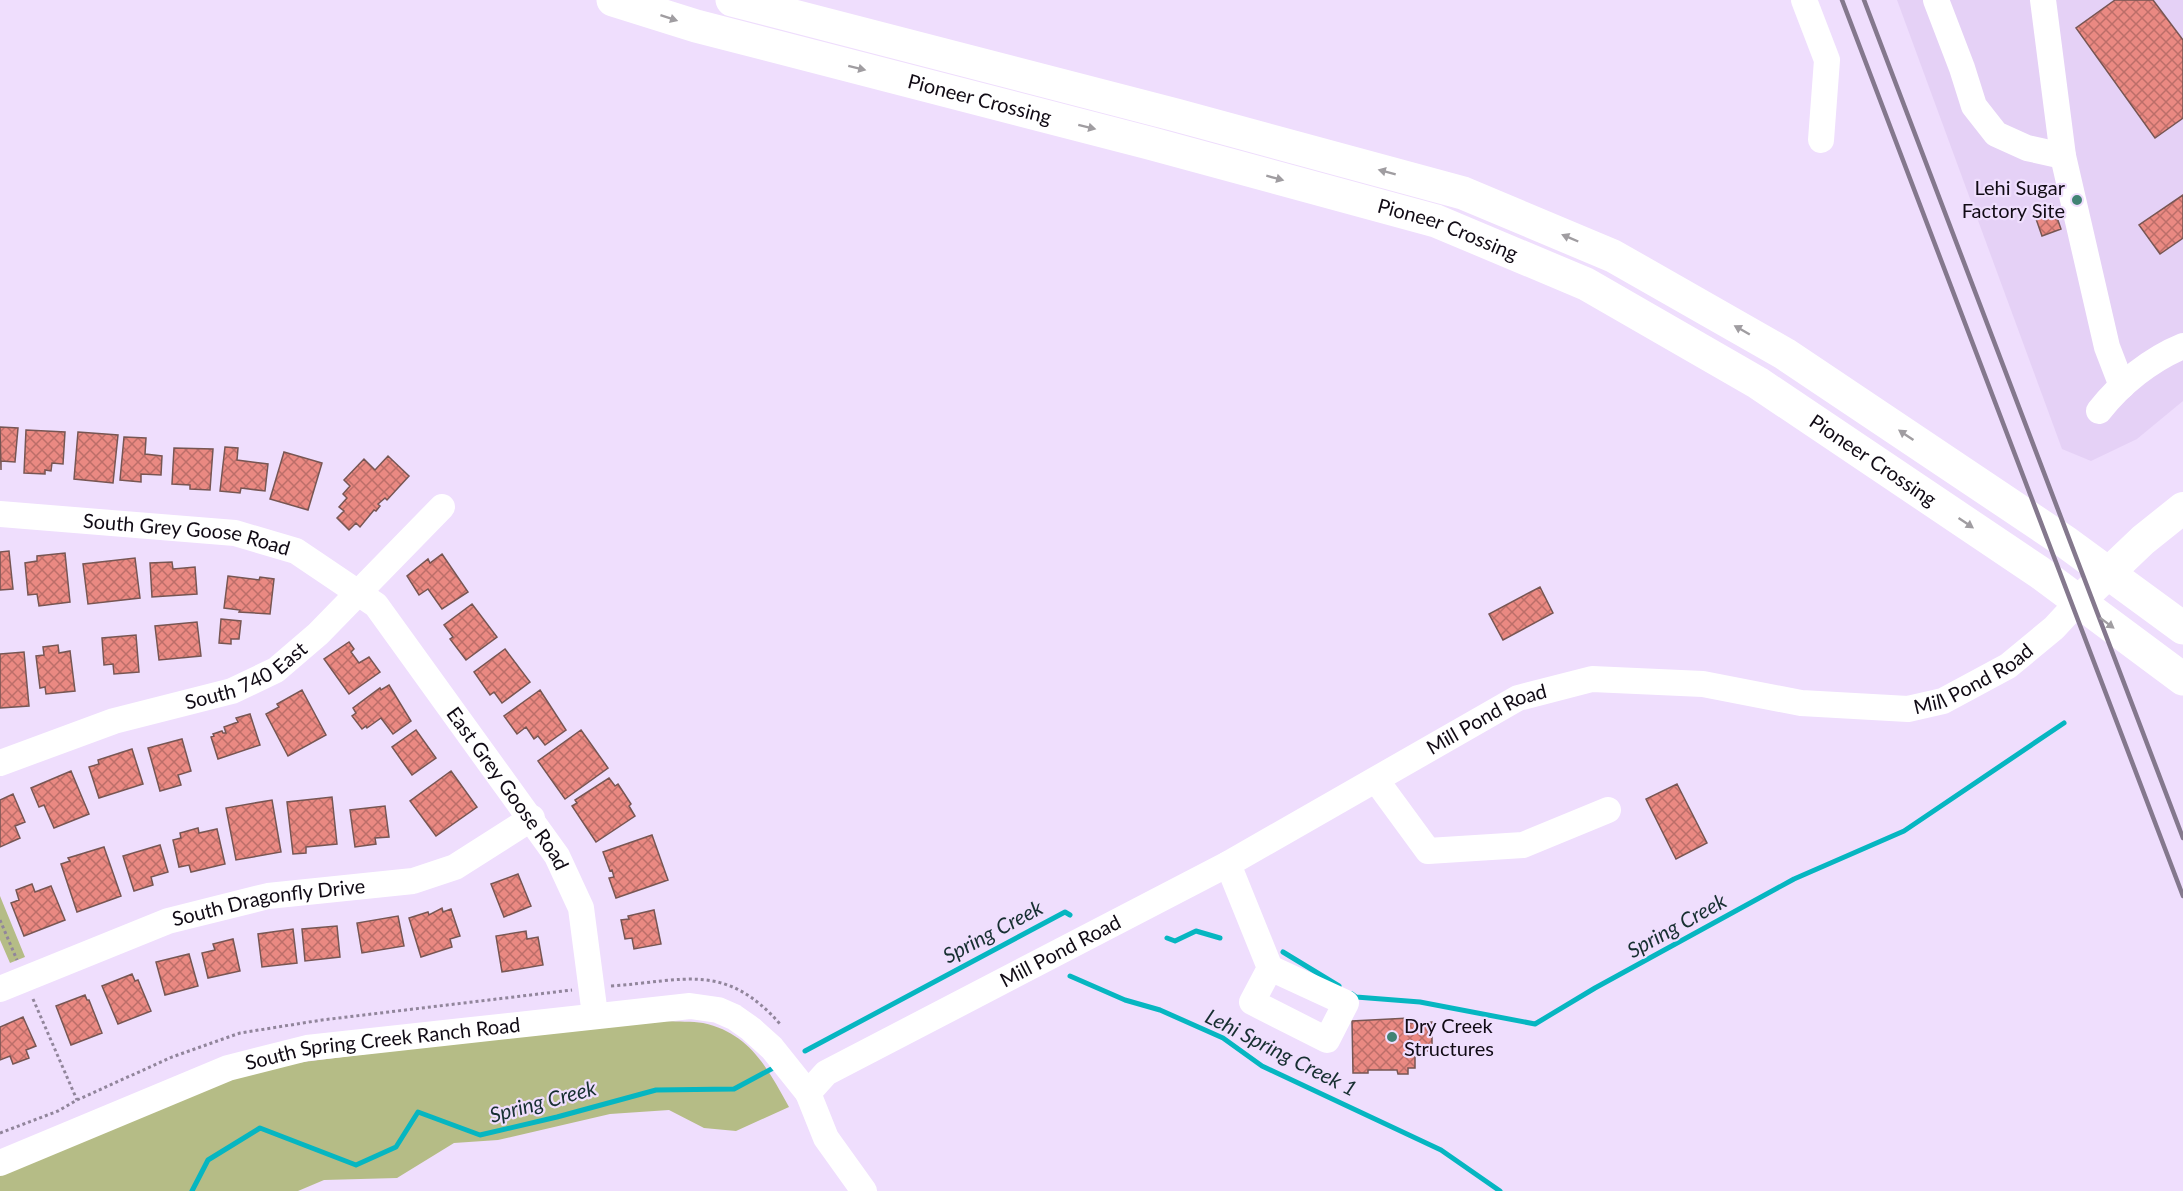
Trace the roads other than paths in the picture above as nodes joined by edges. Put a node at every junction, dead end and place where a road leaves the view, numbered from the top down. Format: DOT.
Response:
graph roads {
  1 [pos="613,0"];
  2 [pos="732,0"];
  3 [pos="1804,0"];
  4 [pos="1936,0"];
  5 [pos="2043,0"];
  6 [pos="1821,140"];
  7 [pos="2063,156"];
  8 [pos="2183,346"];
  9 [pos="2122,386"];
  10 [pos="2099,411"];
  11 [pos="442,507"];
  12 [pos="2183,508"];
  13 [pos="0,514"];
  14 [pos="2108,573"];
  15 [pos="358,593"];
  16 [pos="2079,601"];
  17 [pos="2183,628"];
  18 [pos="2183,679"];
  19 [pos="0,763"];
  20 [pos="1376,780"];
  21 [pos="1608,810"];
  22 [pos="532,818"];
  23 [pos="1228,864"];
  24 [pos="1270,968"];
  25 [pos="0,988"];
  26 [pos="595,1015"];
  27 [pos="808,1093"];
  28 [pos="0,1162"];
  29 [pos="864,1191"];
  1 -- 16 [label="highway, Pioneer Crossing, one-way"];
  14 -- 2 [label="highway, Pioneer Crossing, one-way"];
  3 -- 6 [label="street"];
  4 -- 7 [label="street"];
  5 -- 7 [label="street"];
  7 -- 9 [label="street"];
  8 -- 9 [label="street"];
  9 -- 10 [label="street"];
  11 -- 15 [label="street, South 740 East"];
  12 -- 14 [label="main road, Mill Pond Road"];
  13 -- 15 [label="street, South Grey Goose Road"];
  14 -- 16 [label="main road, Mill Pond Road"];
  14 -- 17 [label="highway, Pioneer Crossing"];
  15 -- 19 [label="street, South 740 East"];
  15 -- 22 [label="street, East Grey Goose Road"];
  16 -- 18 [label="highway, Pioneer Crossing, one-way"];
  16 -- 20 [label="street, Mill Pond Road"];
  20 -- 21 [label="street"];
  20 -- 23 [label="street, Mill Pond Road"];
  22 -- 25 [label="street, South Dragonfly Drive"];
  22 -- 26 [label="street, East Grey Goose Road"];
  23 -- 24 [label="street"];
  23 -- 27 [label="street, Mill Pond Road"];
  26 -- 27 [label="street, South Spring Creek Ranch Road"];
  26 -- 28 [label="street, South Spring Creek Ranch Road"];
  27 -- 29 [label="street, South Spring Creek Ranch Road"];
}
